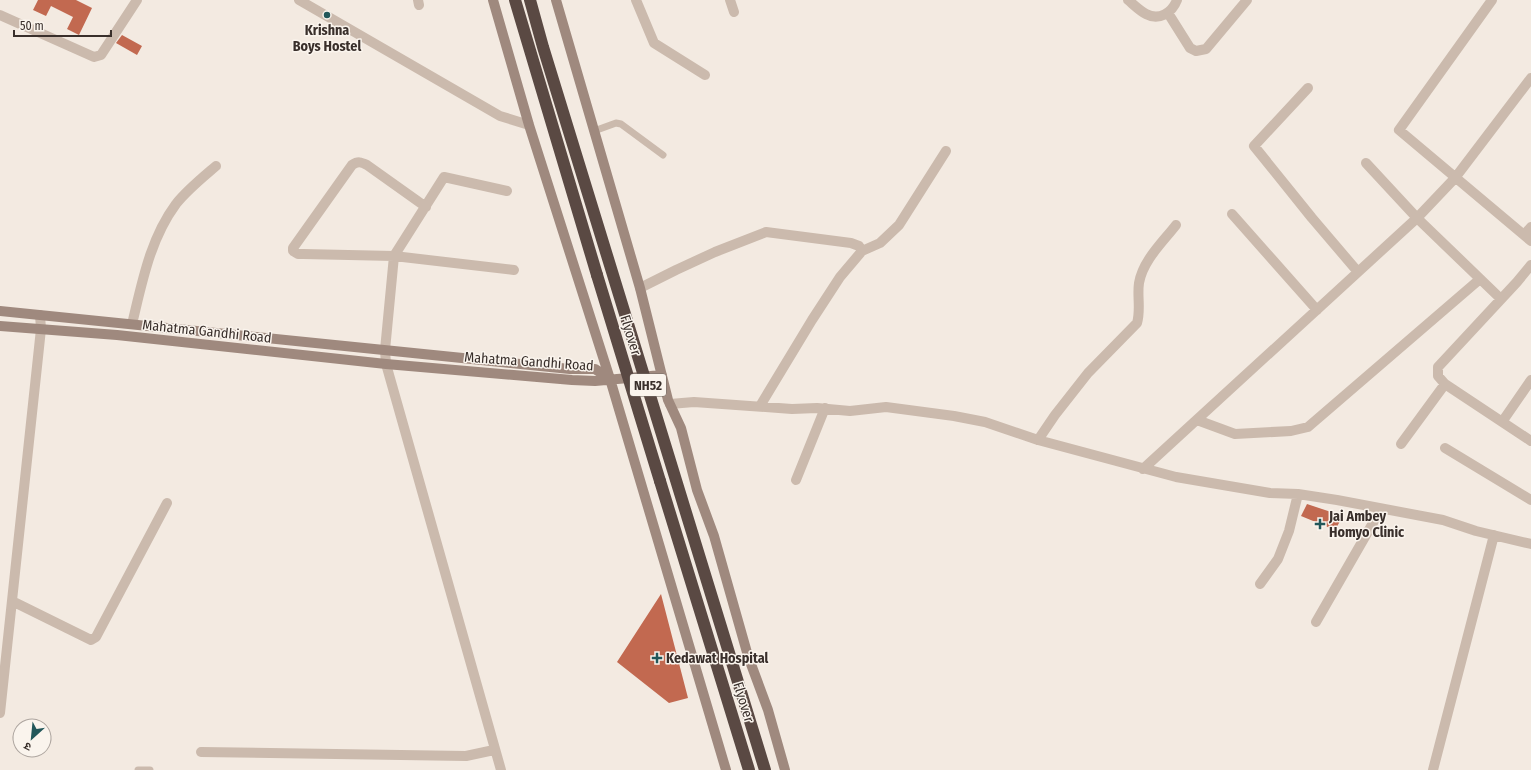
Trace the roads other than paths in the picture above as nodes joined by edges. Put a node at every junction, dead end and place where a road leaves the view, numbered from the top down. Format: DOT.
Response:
graph roads {
  1 [pos="137,0"];
  2 [pos="299,0"];
  3 [pos="493,0"];
  4 [pos="515,0"];
  5 [pos="530,0"];
  6 [pos="556,0"];
  7 [pos="636,0"];
  8 [pos="730,0"];
  9 [pos="1128,0"];
  10 [pos="1177,0"];
  11 [pos="1247,0"];
  12 [pos="1492,0"];
  13 [pos="734,12"];
  14 [pos="1168,14"];
  15 [pos="0,15"];
  16 [pos="705,75"];
  17 [pos="1531,78"];
  18 [pos="1308,88"];
  19 [pos="529,125"];
  20 [pos="594,131"];
  21 [pos="946,151"];
  22 [pos="663,155"];
  23 [pos="1366,163"];
  24 [pos="216,166"];
  25 [pos="1455,178"];
  26 [pos="507,191"];
  27 [pos="426,207"];
  28 [pos="1232,214"];
  29 [pos="1417,218"];
  30 [pos="1176,225"];
  31 [pos="1529,234"];
  32 [pos="862,251"];
  33 [pos="394,256"];
  34 [pos="1531,265"];
  35 [pos="514,270"];
  36 [pos="1358,272"];
  37 [pos="1480,279"];
  38 [pos="640,288"];
  39 [pos="1501,299"];
  40 [pos="1317,310"];
  41 [pos="0,311"];
  42 [pos="40,315"];
  43 [pos="132,324"];
  44 [pos="0,326"];
  45 [pos="41,329"];
  46 [pos="385,350"];
  47 [pos="386,364"];
  48 [pos="662,375"];
  49 [pos="645,377"];
  50 [pos="610,379"];
  51 [pos="1531,380"];
  52 [pos="1445,384"];
  53 [pos="670,404"];
  54 [pos="760,406"];
  55 [pos="825,408"];
  56 [pos="1197,420"];
  57 [pos="1502,422"];
  58 [pos="1038,440"];
  59 [pos="1531,441"];
  60 [pos="1401,444"];
  61 [pos="1445,448"];
  62 [pos="1143,469"];
  63 [pos="796,480"];
  64 [pos="1298,494"];
  65 [pos="1531,500"];
  66 [pos="167,503"];
  67 [pos="1381,509"];
  68 [pos="1494,535"];
  69 [pos="1531,544"];
  70 [pos="1260,584"];
  71 [pos="12,601"];
  72 [pos="1316,622"];
  73 [pos="0,713"];
  74 [pos="494,750"];
  75 [pos="201,752"];
  76 [pos="138,770"];
  77 [pos="150,770"];
  78 [pos="501,770"];
  79 [pos="726,770"];
  80 [pos="748,770"];
  81 [pos="765,770"];
  82 [pos="785,770"];
  83 [pos="1432,770"];
  1 -- 15 [label="street"];
  2 -- 19 [label="street"];
  3 -- 19 [label="street"];
  4 -- 80 [label="highway, Flyover / NH52, bridge"];
  5 -- 49 [label="highway, NH52"];
  6 -- 20 [label="street"];
  7 -- 16 [label="street"];
  8 -- 13 [label="street"];
  9 -- 14 [label="street"];
  10 -- 14 [label="street"];
  11 -- 14 [label="street"];
  12 -- 25 [label="street"];
  17 -- 25 [label="street"];
  18 -- 36 [label="street"];
  19 -- 50 [label="street"];
  20 -- 22 [label="lane"];
  20 -- 38 [label="street"];
  21 -- 32 [label="street"];
  23 -- 29 [label="street"];
  24 -- 43 [label="street"];
  25 -- 29 [label="street"];
  25 -- 31 [label="street"];
  26 -- 27 [label="street"];
  27 -- 33 [label="street"];
  27 -- 33 [label="street"];
  28 -- 40 [label="street"];
  29 -- 36 [label="street"];
  29 -- 37 [label="street"];
  30 -- 58 [label="street"];
  32 -- 38 [label="street"];
  32 -- 54 [label="street"];
  33 -- 35 [label="street"];
  33 -- 46 [label="street"];
  34 -- 39 [label="street"];
  36 -- 40 [label="street"];
  37 -- 39 [label="street"];
  37 -- 56 [label="street"];
  38 -- 48 [label="street"];
  39 -- 52 [label="street"];
  40 -- 56 [label="street"];
  41 -- 42 [label="street, Mahatma Gandhi Road"];
  42 -- 43 [label="street, Mahatma Gandhi Road"];
  42 -- 45 [label="street"];
  43 -- 46 [label="street, Mahatma Gandhi Road"];
  44 -- 45 [label="street, Mahatma Gandhi Road"];
  45 -- 47 [label="street, Mahatma Gandhi Road"];
  45 -- 71 [label="street"];
  46 -- 47 [label="street"];
  46 -- 50 [label="street, Mahatma Gandhi Road"];
  47 -- 50 [label="street, Mahatma Gandhi Road"];
  47 -- 74 [label="street"];
  48 -- 49 [label="street"];
  48 -- 53 [label="street"];
  49 -- 50 [label="street"];
  49 -- 81 [label="highway, NH52"];
  50 -- 79 [label="street"];
  51 -- 57 [label="street"];
  52 -- 57 [label="street"];
  52 -- 60 [label="street"];
  53 -- 54 [label="street"];
  53 -- 82 [label="street"];
  54 -- 55 [label="street"];
  55 -- 58 [label="street"];
  55 -- 63 [label="street"];
  56 -- 62 [label="street"];
  57 -- 59 [label="street"];
  58 -- 62 [label="street"];
  61 -- 65 [label="street"];
  62 -- 64 [label="street"];
  64 -- 67 [label="street"];
  64 -- 70 [label="street"];
  66 -- 71 [label="street"];
  67 -- 68 [label="street"];
  67 -- 72 [label="street"];
  68 -- 69 [label="street"];
  68 -- 83 [label="street"];
  71 -- 73 [label="street"];
  74 -- 75 [label="street"];
  74 -- 78 [label="street"];
  76 -- 77 [label="lane"];
}
